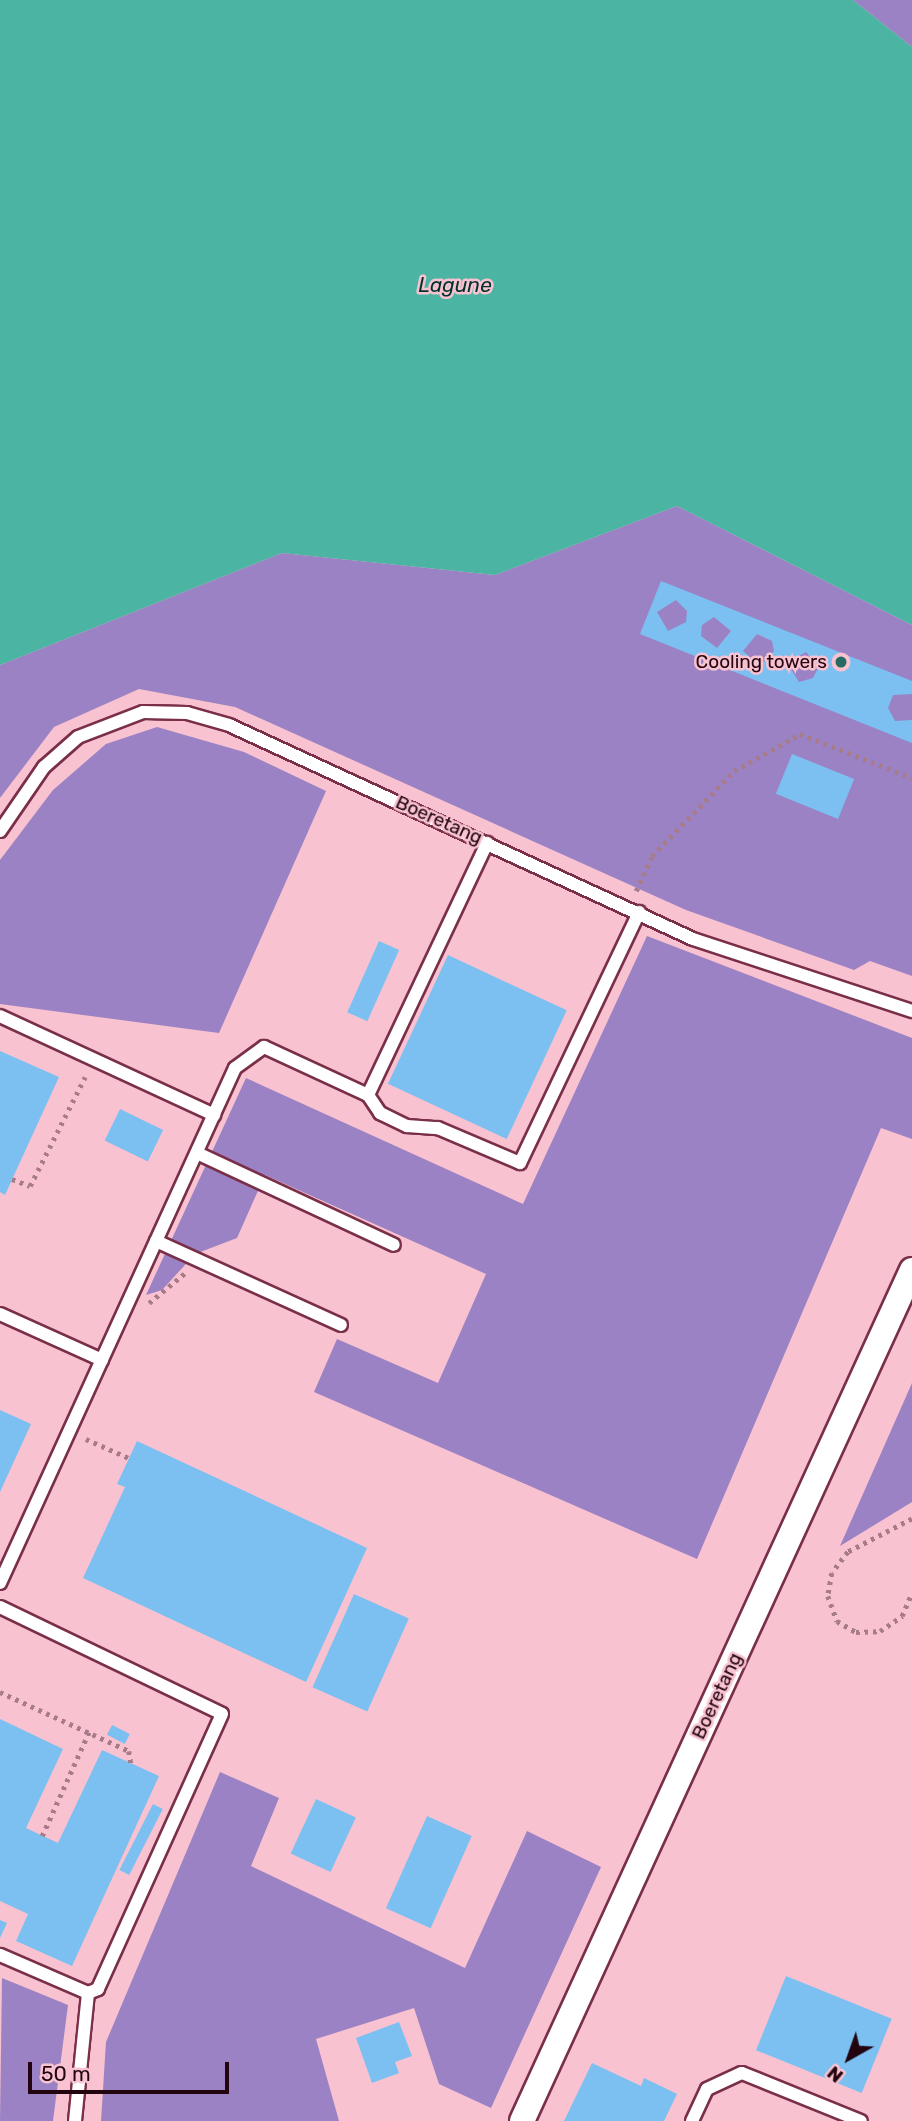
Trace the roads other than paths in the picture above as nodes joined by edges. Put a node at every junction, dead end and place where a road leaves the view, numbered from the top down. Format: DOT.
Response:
graph roads {
  1 [pos="0,831"];
  2 [pos="488,843"];
  3 [pos="634,909"];
  4 [pos="912,1011"];
  5 [pos="0,1016"];
  6 [pos="368,1095"];
  7 [pos="214,1115"];
  8 [pos="197,1153"];
  9 [pos="156,1241"];
  10 [pos="394,1245"];
  11 [pos="912,1270"];
  12 [pos="0,1314"];
  13 [pos="341,1325"];
  14 [pos="102,1360"];
  15 [pos="0,1583"];
  16 [pos="0,1607"];
  17 [pos="0,1955"];
  18 [pos="88,1993"];
  19 [pos="75,2121"];
  20 [pos="522,2121"];
  21 [pos="691,2121"];
  22 [pos="861,2121"];
  1 -- 2 [label="lane, Boeretang"];
  2 -- 3 [label="lane, Boeretang"];
  2 -- 6 [label="lane"];
  3 -- 4 [label="lane, Boeretang"];
  3 -- 6 [label="lane"];
  5 -- 7 [label="lane"];
  6 -- 7 [label="lane"];
  7 -- 8 [label="lane"];
  8 -- 9 [label="lane"];
  8 -- 10 [label="lane"];
  9 -- 13 [label="lane"];
  9 -- 14 [label="lane"];
  11 -- 20 [label="street, Boeretang"];
  12 -- 14 [label="lane"];
  14 -- 15 [label="lane"];
  16 -- 18 [label="lane"];
  17 -- 18 [label="lane"];
  18 -- 19 [label="lane"];
  21 -- 22 [label="lane"];
}
